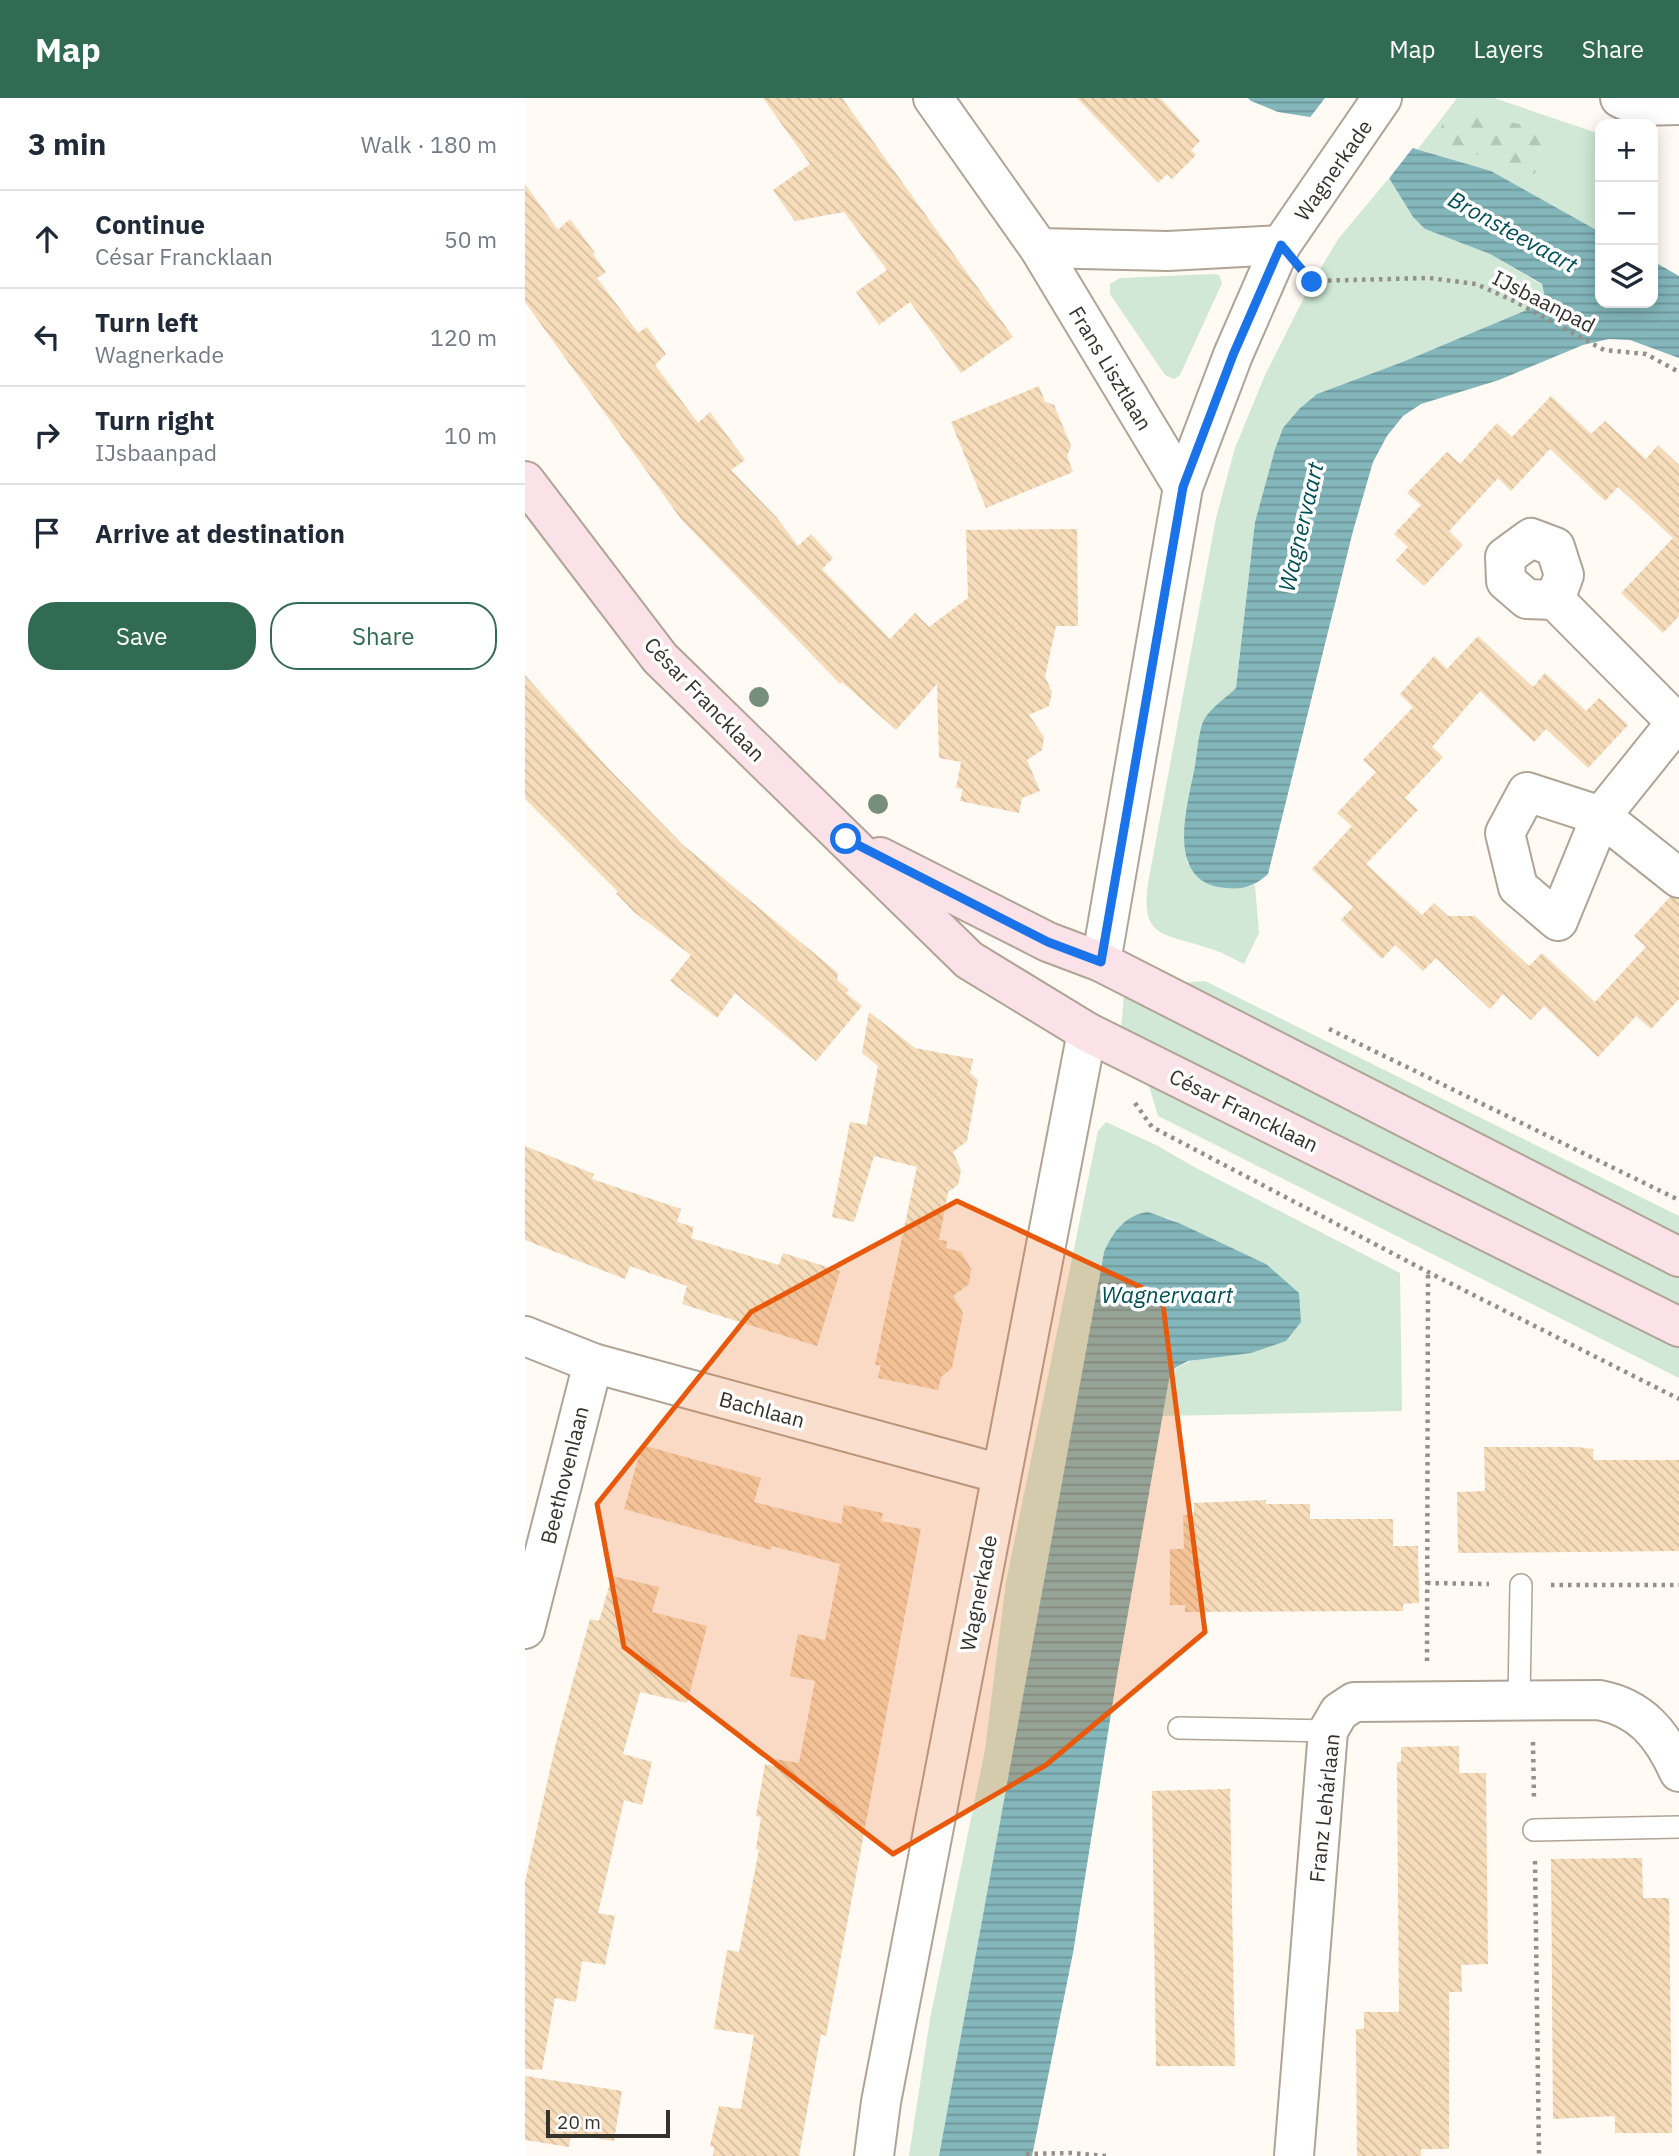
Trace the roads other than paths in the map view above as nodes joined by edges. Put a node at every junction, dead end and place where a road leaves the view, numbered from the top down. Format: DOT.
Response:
graph roads {
  1 [pos="933,98"];
  2 [pos="1620,98"];
  3 [pos="1380,101"];
  4 [pos="1679,105"];
  5 [pos="1281,245"];
  6 [pos="1039,248"];
  7 [pos="525,481"];
  8 [pos="1183,487"];
  9 [pos="1555,600"];
  10 [pos="1678,721"];
  11 [pos="846,839"];
  12 [pos="1679,878"];
  13 [pos="1101,962"];
  14 [pos="1087,1032"];
  15 [pos="1679,1257"];
  16 [pos="1679,1327"];
  17 [pos="525,1336"];
  18 [pos="593,1363"];
  19 [pos="1001,1474"];
  20 [pos="1521,1585"];
  21 [pos="525,1629"];
  22 [pos="1526,1699"];
  23 [pos="1179,1728"];
  24 [pos="1328,1731"];
  25 [pos="1679,1772"];
  26 [pos="1679,1827"];
  27 [pos="1534,1830"];
  28 [pos="874,2156"];
  29 [pos="1294,2156"];
  1 -- 6 [label="street, Frans Lisztlaan"];
  2 -- 4 [label="street"];
  3 -- 5 [label="street, Wagnerkade"];
  5 -- 6 [label="street"];
  5 -- 8 [label="street, Wagnerkade"];
  6 -- 8 [label="street, Frans Lisztlaan"];
  7 -- 11 [label="main road, César Francklaan"];
  8 -- 13 [label="street, Wagnerkade"];
  9 -- 10 [label="street"];
  10 -- 12 [label="street"];
  11 -- 13 [label="main road, César Francklaan"];
  11 -- 14 [label="main road, César Francklaan"];
  13 -- 15 [label="main road, César Francklaan"];
  14 -- 16 [label="main road, César Francklaan"];
  14 -- 19 [label="street, Wagnerkade"];
  17 -- 18 [label="street, Bachlaan"];
  18 -- 19 [label="street, Bachlaan"];
  18 -- 21 [label="street, Beethovenlaan"];
  19 -- 28 [label="street, Wagnerkade"];
  20 -- 22 [label="lane"];
  22 -- 24 [label="street, Franz Lehárlaan"];
  22 -- 25 [label="street, Franz Lehárlaan"];
  23 -- 24 [label="lane"];
  24 -- 29 [label="street, Franz Lehárlaan"];
  26 -- 27 [label="lane"];
}
